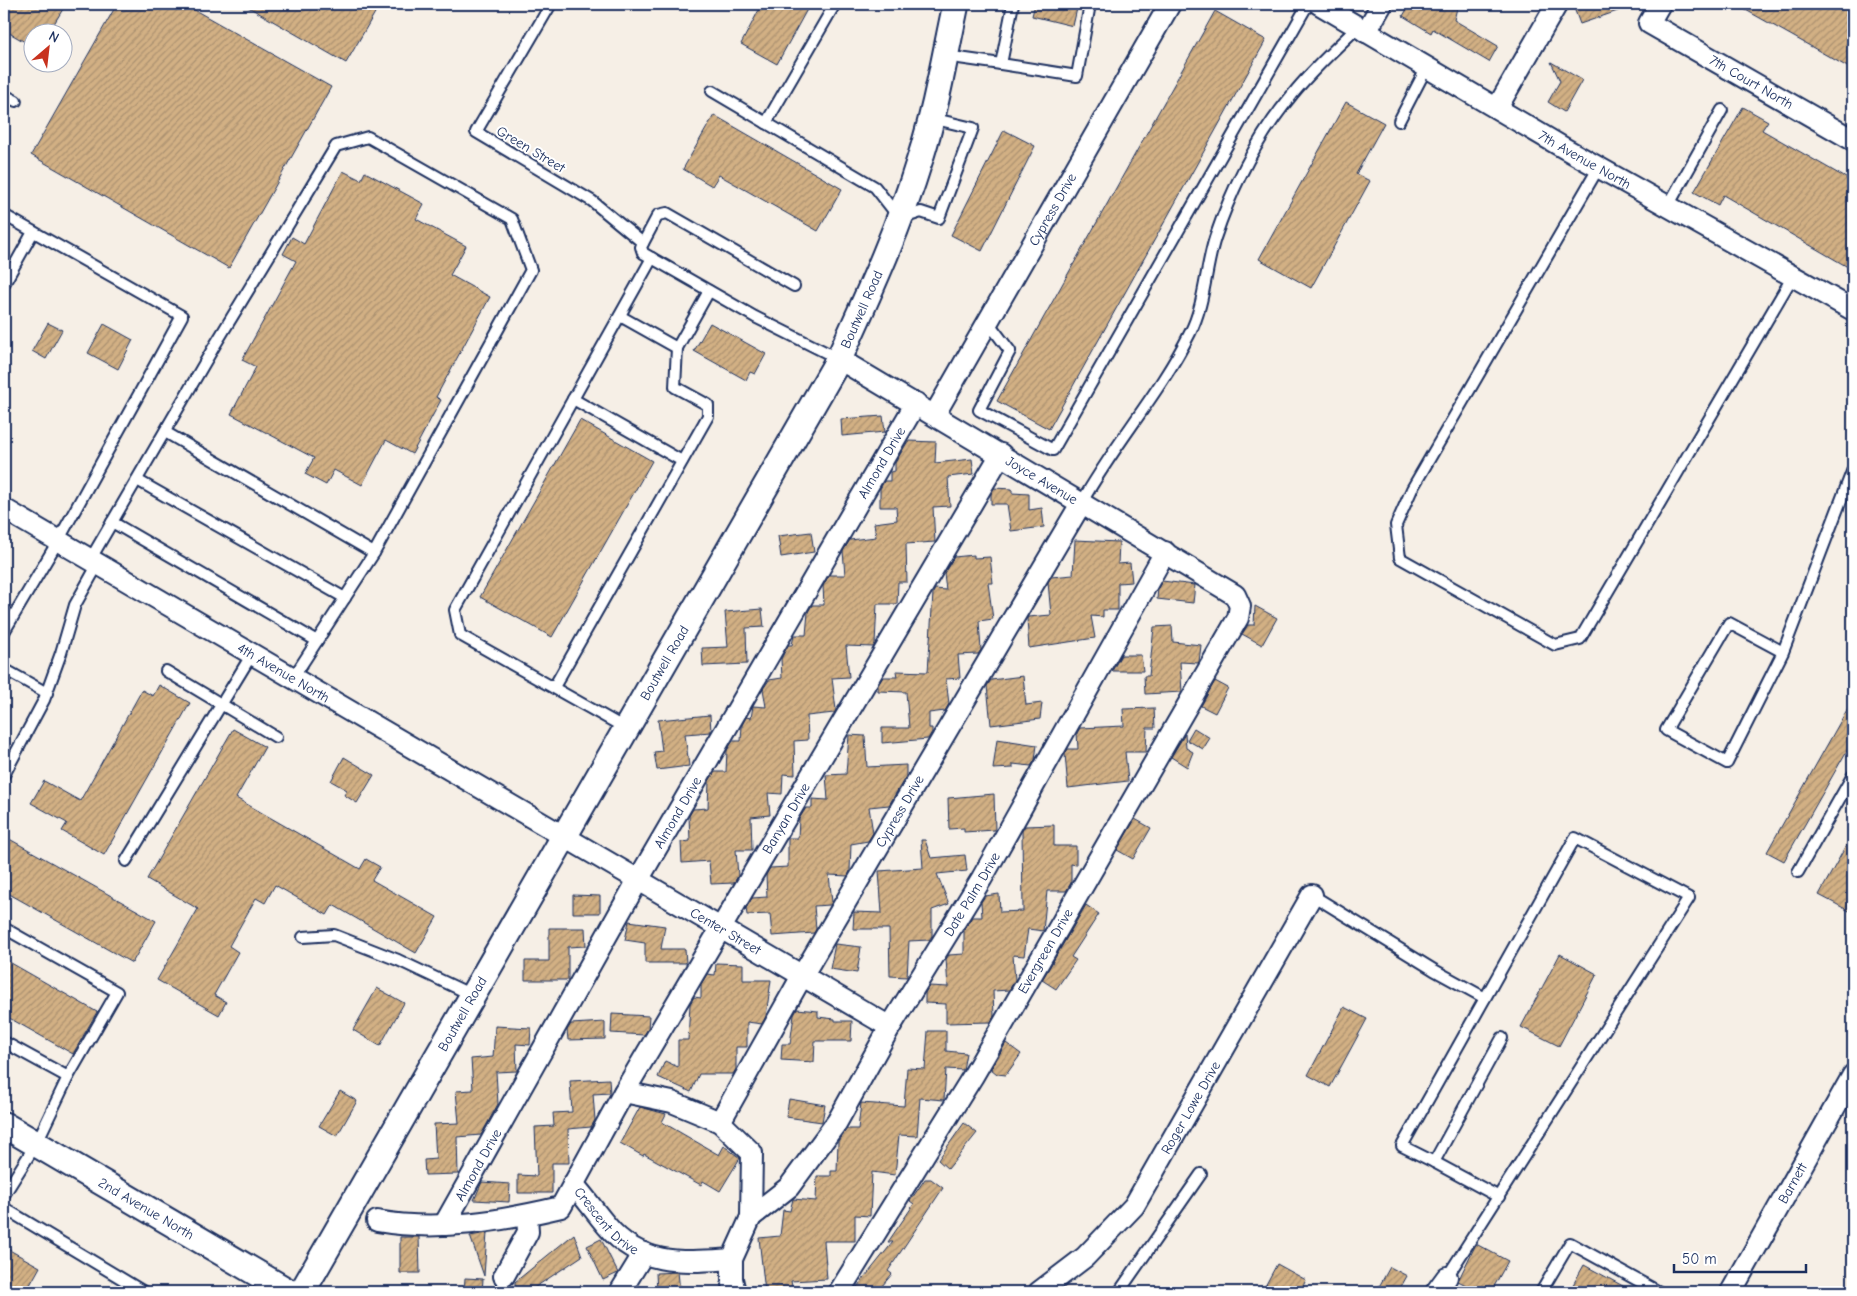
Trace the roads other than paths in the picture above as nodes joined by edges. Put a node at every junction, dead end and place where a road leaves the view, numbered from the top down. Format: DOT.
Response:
graph roads {
  1 [pos="551,4"];
  2 [pos="835,4"];
  3 [pos="956,4"];
  4 [pos="1013,4"];
  5 [pos="1090,4"];
  6 [pos="1170,4"];
  7 [pos="1308,4"];
  8 [pos="1319,4"];
  9 [pos="1382,4"];
  10 [pos="1557,4"];
  11 [pos="1660,4"];
  12 [pos="1362,29"];
  13 [pos="944,56"];
  14 [pos="1001,64"];
  15 [pos="1427,67"];
  16 [pos="712,91"];
  17 [pos="4,95"];
  18 [pos="16,101"];
  19 [pos="1497,108"];
  20 [pos="1722,110"];
  21 [pos="930,118"];
  22 [pos="1399,121"];
  23 [pos="766,123"];
  24 [pos="1853,140"];
  25 [pos="1599,167"];
  26 [pos="1668,206"];
  27 [pos="4,215"];
  28 [pos="900,218"];
  29 [pos="33,232"];
  30 [pos="643,243"];
  31 [pos="652,258"];
  32 [pos="1792,276"];
  33 [pos="4,284"];
  34 [pos="794,286"];
  35 [pos="709,291"];
  36 [pos="1853,310"];
  37 [pos="620,316"];
  38 [pos="988,322"];
  39 [pos="676,348"];
  40 [pos="839,359"];
  41 [pos="574,399"];
  42 [pos="916,403"];
  43 [pos="935,414"];
  44 [pos="165,432"];
  45 [pos="1001,454"];
  46 [pos="682,461"];
  47 [pos="1853,469"];
  48 [pos="137,480"];
  49 [pos="1082,502"];
  50 [pos="4,509"];
  51 [pos="112,522"];
  52 [pos="58,541"];
  53 [pos="1165,552"];
  54 [pos="374,553"];
  55 [pos="94,562"];
  56 [pos="345,598"];
  57 [pos="1240,606"];
  58 [pos="4,632"];
  59 [pos="317,641"];
  60 [pos="1783,652"];
  61 [pos="252,654"];
  62 [pos="4,669"];
  63 [pos="166,671"];
  64 [pos="293,678"];
  65 [pos="554,687"];
  66 [pos="47,693"];
  67 [pos="221,706"];
  68 [pos="625,728"];
  69 [pos="276,737"];
  70 [pos="4,775"];
  71 [pos="1853,775"];
  72 [pos="562,836"];
  73 [pos="126,861"];
  74 [pos="1798,872"];
  75 [pos="638,880"];
  76 [pos="1312,895"];
  77 [pos="4,928"];
  78 [pos="721,929"];
  79 [pos="303,937"];
  80 [pos="802,976"];
  81 [pos="472,995"];
  82 [pos="1485,998"];
  83 [pos="890,1027"];
  84 [pos="1502,1038"];
  85 [pos="4,1042"];
  86 [pos="1853,1075"];
  87 [pos="68,1077"];
  88 [pos="624,1092"];
  89 [pos="720,1122"];
  90 [pos="4,1125"];
  91 [pos="36,1144"];
  92 [pos="1434,1162"];
  93 [pos="1201,1174"];
  94 [pos="573,1184"];
  95 [pos="4,1195"];
  96 [pos="1499,1197"];
  97 [pos="4,1208"];
  98 [pos="527,1215"];
  99 [pos="751,1217"];
  100 [pos="377,1221"];
  101 [pos="444,1225"];
  102 [pos="644,1253"];
  103 [pos="732,1259"];
  104 [pos="504,1276"];
  105 [pos="1441,1284"];
  106 [pos="144,1292"];
  107 [pos="289,1292"];
  108 [pos="302,1292"];
  109 [pos="620,1292"];
  110 [pos="735,1292"];
  111 [pos="839,1292"];
  112 [pos="1038,1292"];
  113 [pos="1119,1292"];
  114 [pos="1541,1292"];
  115 [pos="1660,1292"];
  116 [pos="1731,1292"];
  1 -- 30 [label="lane, Green Street"];
  2 -- 23 [label="lane"];
  3 -- 13 [label="street, Boutwell Road"];
  4 -- 14 [label="lane"];
  5 -- 14 [label="lane"];
  6 -- 38 [label="street, Cypress Drive"];
  7 -- 38 [label="lane"];
  8 -- 12 [label="street, 7th Avenue North"];
  9 -- 12 [label="street"];
  10 -- 19 [label="street"];
  11 -- 24 [label="street, 7th Court North"];
  12 -- 15 [label="street, 7th Avenue North"];
  12 -- 49 [label="lane"];
  13 -- 14 [label="lane"];
  13 -- 21 [label="street, Boutwell Road"];
  15 -- 19 [label="street, 7th Avenue North"];
  15 -- 22 [label="lane"];
  16 -- 23 [label="lane"];
  17 -- 18 [label="lane"];
  19 -- 25 [label="street, 7th Avenue North"];
  20 -- 26 [label="lane"];
  21 -- 28 [label="street, Boutwell Road"];
  21 -- 28 [label="lane"];
  23 -- 28 [label="lane"];
  25 -- 26 [label="street, 7th Avenue North"];
  25 -- 32 [label="lane"];
  26 -- 32 [label="street, 7th Avenue North"];
  27 -- 29 [label="lane"];
  28 -- 40 [label="street, Boutwell Road"];
  29 -- 33 [label="lane"];
  29 -- 52 [label="lane"];
  30 -- 31 [label="lane"];
  30 -- 34 [label="lane"];
  31 -- 35 [label="lane"];
  31 -- 37 [label="lane"];
  32 -- 36 [label="street, 7th Avenue North"];
  35 -- 39 [label="lane"];
  35 -- 40 [label="lane"];
  37 -- 39 [label="lane"];
  37 -- 41 [label="lane"];
  38 -- 43 [label="street, Cypress Drive"];
  39 -- 46 [label="lane"];
  40 -- 42 [label="street, Joyce Avenue"];
  40 -- 68 [label="street, Boutwell Road"];
  41 -- 46 [label="lane"];
  41 -- 65 [label="lane"];
  42 -- 43 [label="street, Joyce Avenue"];
  42 -- 75 [label="street, Almond Drive"];
  43 -- 45 [label="street, Joyce Avenue"];
  44 -- 48 [label="lane"];
  44 -- 54 [label="lane"];
  44 -- 54 [label="lane"];
  45 -- 49 [label="street, Joyce Avenue"];
  45 -- 78 [label="street, Banyan Drive"];
  46 -- 65 [label="lane"];
  47 -- 60 [label="lane"];
  48 -- 51 [label="lane"];
  48 -- 56 [label="lane"];
  49 -- 53 [label="street, Joyce Avenue"];
  49 -- 80 [label="street, Cypress Drive"];
  50 -- 52 [label="street, 4th Avenue North"];
  51 -- 55 [label="lane"];
  51 -- 59 [label="lane"];
  52 -- 55 [label="street, 4th Avenue North"];
  52 -- 58 [label="lane"];
  53 -- 57 [label="street, Joyce Avenue"];
  53 -- 83 [label="street, Date Palm Drive"];
  54 -- 56 [label="lane"];
  55 -- 61 [label="street, 4th Avenue North"];
  55 -- 66 [label="lane"];
  56 -- 59 [label="lane"];
  57 -- 111 [label="street, Evergreen Drive"];
  59 -- 64 [label="lane"];
  60 -- 60 [label="lane"];
  61 -- 64 [label="street, 4th Avenue North"];
  61 -- 67 [label="lane"];
  62 -- 66 [label="lane"];
  63 -- 67 [label="lane"];
  64 -- 72 [label="street, 4th Avenue North"];
  65 -- 68 [label="lane"];
  66 -- 70 [label="lane"];
  67 -- 69 [label="lane"];
  67 -- 73 [label="lane"];
  68 -- 72 [label="street, Boutwell Road"];
  71 -- 74 [label="lane"];
  72 -- 75 [label="street, Center Street"];
  72 -- 81 [label="street, Boutwell Road"];
  75 -- 78 [label="street, Center Street"];
  75 -- 101 [label="street, Almond Drive"];
  76 -- 82 [label="lane"];
  76 -- 112 [label="street, Roger Lowe Drive"];
  77 -- 87 [label="lane"];
  78 -- 80 [label="street, Center Street"];
  78 -- 88 [label="street, Banyan Drive"];
  79 -- 81 [label="lane"];
  80 -- 83 [label="street, Center Street"];
  80 -- 89 [label="street, Cypress Drive"];
  81 -- 108 [label="street, Boutwell Road"];
  82 -- 92 [label="lane"];
  82 -- 96 [label="lane"];
  83 -- 99 [label="street, Date Palm Drive"];
  84 -- 92 [label="lane"];
  85 -- 87 [label="lane"];
  86 -- 116 [label="street, Barnett"];
  87 -- 91 [label="lane"];
  88 -- 89 [label="street"];
  88 -- 94 [label="street, Banyan Drive"];
  89 -- 99 [label="street"];
  90 -- 91 [label="street, 2nd Avenue North"];
  91 -- 95 [label="lane"];
  91 -- 107 [label="street, 2nd Avenue North"];
  92 -- 96 [label="lane"];
  93 -- 113 [label="lane"];
  94 -- 98 [label="street, Crescent Drive"];
  94 -- 102 [label="street, Crescent Drive"];
  96 -- 105 [label="lane"];
  97 -- 106 [label="lane"];
  98 -- 101 [label="street, Crescent Drive"];
  98 -- 104 [label="street"];
  99 -- 103 [label="street"];
  100 -- 101 [label="street, Crescent Drive"];
  102 -- 103 [label="street, Crescent Drive"];
  102 -- 109 [label="street"];
  103 -- 110 [label="street"];
  114 -- 115 [label="lane"];
}
